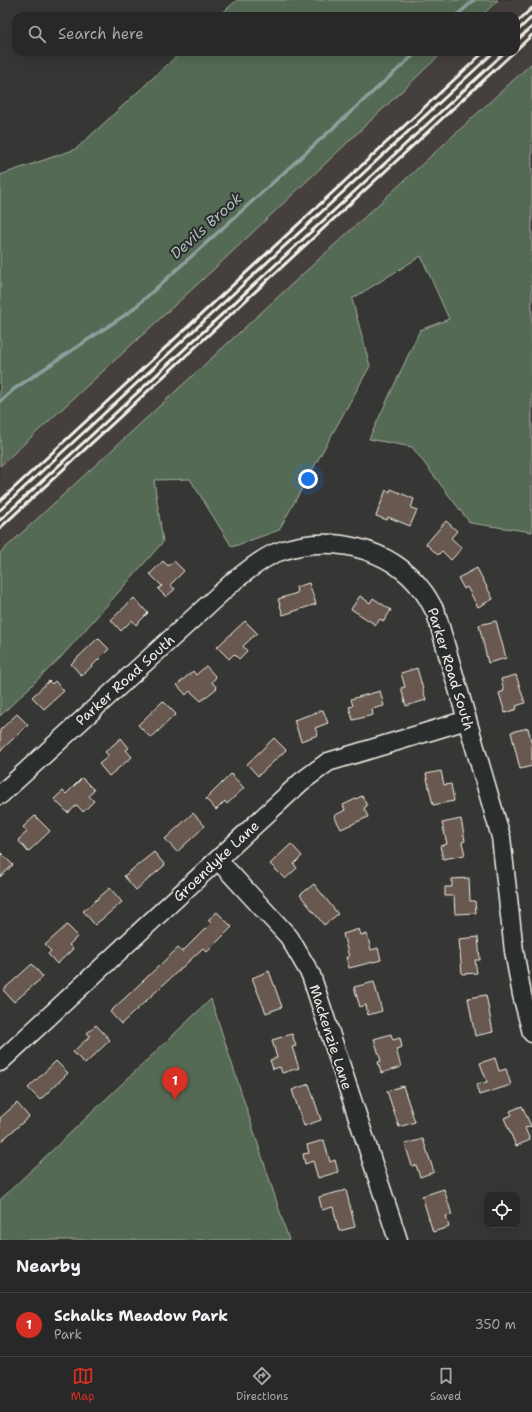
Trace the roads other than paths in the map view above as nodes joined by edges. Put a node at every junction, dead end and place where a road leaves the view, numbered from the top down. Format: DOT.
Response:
graph roads {
  1 [pos="467,720"];
  2 [pos="0,795"];
  3 [pos="218,860"];
  4 [pos="532,1033"];
  5 [pos="0,1062"];
  6 [pos="398,1240"];
  1 -- 2 [label="street, Parker Road South"];
  1 -- 3 [label="street, Groendyke Lane"];
  1 -- 4 [label="street, Parker Road South"];
  3 -- 5 [label="street, Groendyke Lane"];
  3 -- 6 [label="street, Mackenzie Lane"];
}
